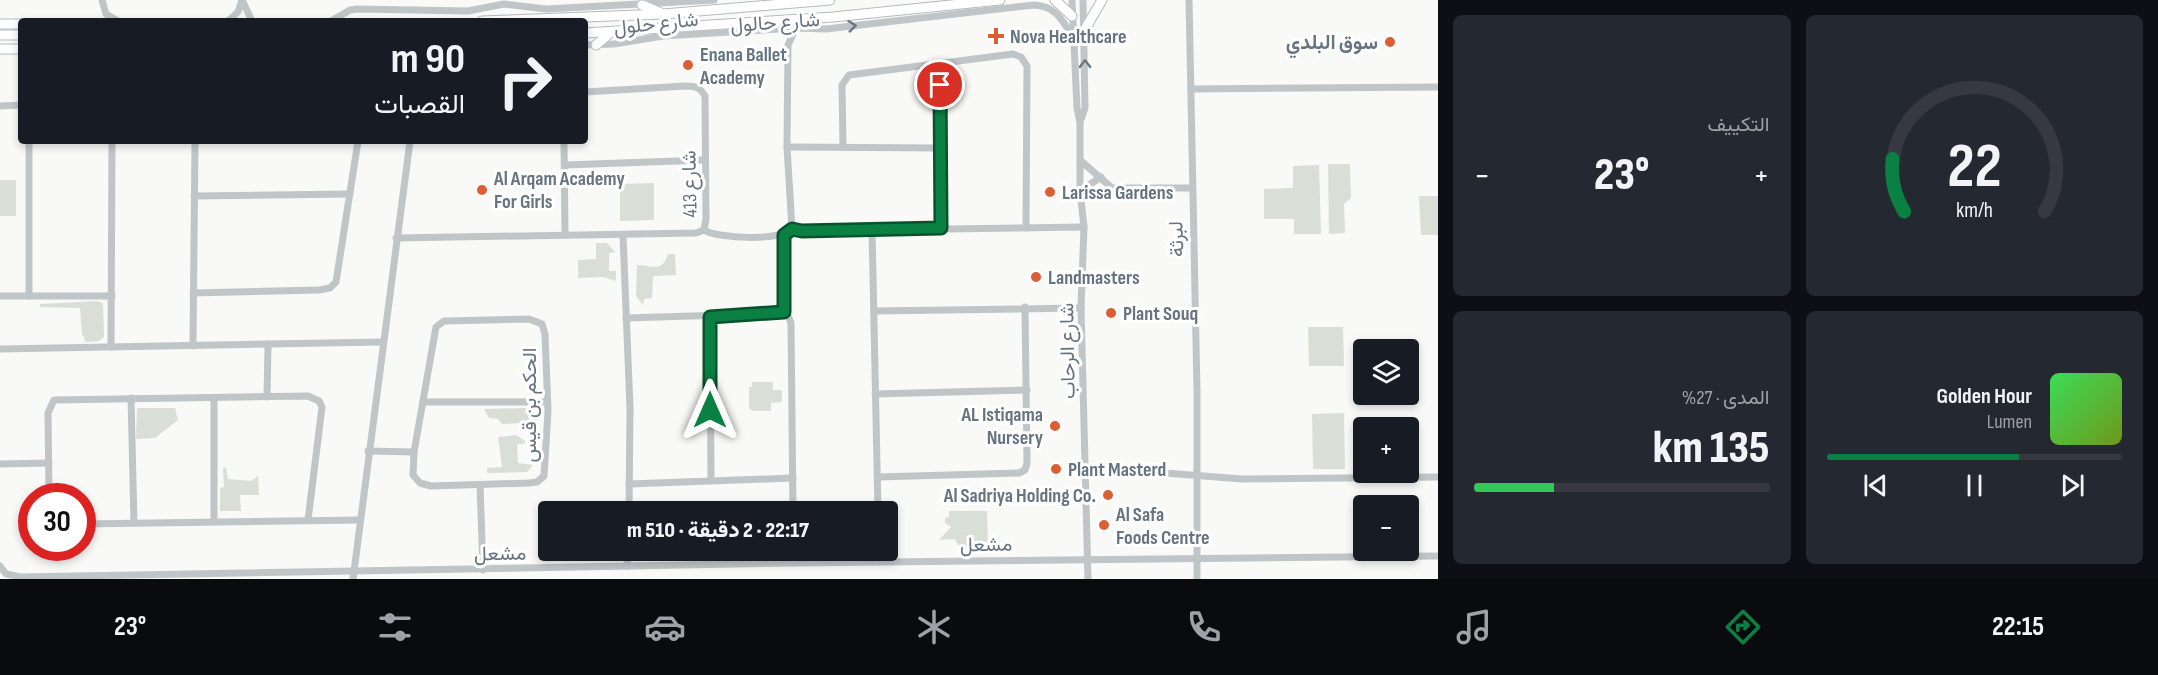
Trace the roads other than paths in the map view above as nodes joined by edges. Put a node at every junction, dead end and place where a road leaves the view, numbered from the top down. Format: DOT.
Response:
graph roads {
  1 [pos="102,0"];
  2 [pos="243,0"];
  3 [pos="714,0"];
  4 [pos="830,0"];
  5 [pos="947,0"];
  6 [pos="1000,0"];
  7 [pos="1055,0"];
  8 [pos="1072,0"];
  9 [pos="1083,0"];
  10 [pos="1102,0"];
  11 [pos="1189,0"];
  12 [pos="495,3"];
  13 [pos="514,3"];
  14 [pos="642,5"];
  15 [pos="921,7"];
  16 [pos="991,9"];
  17 [pos="663,14"];
  18 [pos="1072,16"];
  19 [pos="832,17"];
  20 [pos="113,18"];
  21 [pos="231,18"];
  22 [pos="251,18"];
  23 [pos="336,18"];
  24 [pos="560,18"];
  25 [pos="0,24"];
  26 [pos="18,24"];
  27 [pos="810,27"];
  28 [pos="796,28"];
  29 [pos="777,30"];
  30 [pos="1084,30"];
  31 [pos="611,32"];
  32 [pos="588,33"];
  33 [pos="0,35"];
  34 [pos="18,35"];
  35 [pos="1074,38"];
  36 [pos="588,45"];
  37 [pos="596,45"];
  38 [pos="788,45"];
  39 [pos="0,49"];
  40 [pos="18,49"];
  41 [pos="941,64"];
  42 [pos="1438,87"];
  43 [pos="1192,89"];
  44 [pos="588,92"];
  45 [pos="0,105"];
  46 [pos="18,105"];
  47 [pos="1080,122"];
  48 [pos="28,144"];
  49 [pos="112,144"];
  50 [pos="195,144"];
  51 [pos="358,144"];
  52 [pos="410,144"];
  53 [pos="564,144"];
  54 [pos="787,147"];
  55 [pos="843,147"];
  56 [pos="939,148"];
  57 [pos="705,159"];
  58 [pos="1081,161"];
  59 [pos="565,165"];
  60 [pos="1101,177"];
  61 [pos="1191,188"];
  62 [pos="1080,191"];
  63 [pos="350,194"];
  64 [pos="194,196"];
  65 [pos="1084,227"];
  66 [pos="941,228"];
  67 [pos="1026,228"];
  68 [pos="792,229"];
  69 [pos="872,229"];
  70 [pos="704,230"];
  71 [pos="565,235"];
  72 [pos="623,235"];
  73 [pos="784,235"];
  74 [pos="396,238"];
  75 [pos="193,293"];
  76 [pos="0,296"];
  77 [pos="29,296"];
  78 [pos="112,296"];
  79 [pos="1025,307"];
  80 [pos="1082,308"];
  81 [pos="874,311"];
  82 [pos="784,312"];
  83 [pos="710,317"];
  84 [pos="626,318"];
  85 [pos="382,342"];
  86 [pos="268,344"];
  87 [pos="193,346"];
  88 [pos="111,347"];
  89 [pos="0,349"];
  90 [pos="1027,390"];
  91 [pos="875,394"];
  92 [pos="267,397"];
  93 [pos="131,398"];
  94 [pos="214,398"];
  95 [pos="423,402"];
  96 [pos="548,402"];
  97 [pos="368,451"];
  98 [pos="414,452"];
  99 [pos="49,463"];
  100 [pos="0,464"];
  101 [pos="1086,472"];
  102 [pos="1196,476"];
  103 [pos="878,477"];
  104 [pos="1438,477"];
  105 [pos="792,478"];
  106 [pos="711,480"];
  107 [pos="49,483"];
  108 [pos="629,484"];
  109 [pos="480,486"];
  110 [pos="629,501"];
  111 [pos="793,501"];
  112 [pos="878,501"];
  113 [pos="308,520"];
  114 [pos="360,520"];
  115 [pos="214,521"];
  116 [pos="134,523"];
  117 [pos="96,524"];
  118 [pos="1438,556"];
  119 [pos="1196,558"];
  120 [pos="1088,559"];
  121 [pos="627,561"];
  122 [pos="879,562"];
  123 [pos="794,563"];
  124 [pos="0,566"];
  125 [pos="627,566"];
  126 [pos="483,570"];
  127 [pos="353,575"];
  128 [pos="1088,579"];
  129 [pos="1197,579"];
  1 -- 20 [label="street"];
  2 -- 21 [label="street"];
  2 -- 22 [label="street"];
  3 -- 14 [label="street, شارع حلول"];
  4 -- 17 [label="main road, شارع حالول"];
  5 -- 15 [label="main road"];
  6 -- 15 [label="main road, شارع حالول"];
  6 -- 16 [label="main road"];
  7 -- 18 [label="main road"];
  8 -- 18 [label="street, شارع الرحاب"];
  9 -- 30 [label="street, شارع الرحاب"];
  10 -- 30 [label="main road"];
  11 -- 43 [label="street, لبرثة"];
  12 -- 13 [label="street, شارع حلول"];
  12 -- 23 [label="street, شارع حلول"];
  13 -- 14 [label="street, شارع حلول"];
  14 -- 17 [label="main road"];
  15 -- 19 [label="main road, شارع حالول"];
  27 -- 16 [label="street, شارع حلول, one-way"];
  16 -- 35 [label="street, شارع حلول"];
  17 -- 24 [label="main road, شارع حالول"];
  18 -- 35 [label="street, شارع الرحاب"];
  19 -- 27 [label="main road"];
  19 -- 31 [label="main road, شارع حالول"];
  25 -- 26 [label="main road"];
  27 -- 28 [label="street, شارع حلول"];
  28 -- 29 [label="street, شارع حلول"];
  28 -- 38 [label="street"];
  29 -- 37 [label="street, شارع حلول"];
  29 -- 38 [label="street"];
  47 -- 30 [label="street, شارع الرحاب, one-way"];
  31 -- 32 [label="main road, شارع حالول"];
  31 -- 37 [label="main road"];
  33 -- 34 [label="main road"];
  35 -- 47 [label="street, شارع الرحاب"];
  36 -- 37 [label="street, شارع حلول"];
  38 -- 54 [label="street"];
  39 -- 40 [label="main road"];
  41 -- 55 [label="street"];
  41 -- 56 [label="street"];
  41 -- 67 [label="street"];
  42 -- 43 [label="street"];
  43 -- 61 [label="street, لبرثة"];
  44 -- 57 [label="street, شارع 413"];
  45 -- 46 [label="street"];
  47 -- 58 [label="street, شارع الرحاب"];
  48 -- 77 [label="street"];
  49 -- 78 [label="street"];
  50 -- 64 [label="street"];
  51 -- 63 [label="street"];
  52 -- 74 [label="street"];
  53 -- 59 [label="street"];
  54 -- 55 [label="street"];
  54 -- 68 [label="street"];
  55 -- 56 [label="street"];
  56 -- 66 [label="street"];
  57 -- 59 [label="street"];
  57 -- 70 [label="street, شارع 413"];
  58 -- 60 [label="street"];
  58 -- 62 [label="street, شارع الرحاب"];
  59 -- 71 [label="street"];
  60 -- 61 [label="street"];
  60 -- 62 [label="street"];
  61 -- 102 [label="street, لبرثة"];
  62 -- 65 [label="street, شارع الرحاب"];
  63 -- 64 [label="street"];
  63 -- 75 [label="street"];
  64 -- 75 [label="street"];
  65 -- 67 [label="street"];
  65 -- 80 [label="street, شارع الرحاب"];
  66 -- 67 [label="street"];
  66 -- 69 [label="street"];
  68 -- 69 [label="street"];
  68 -- 73 [label="street"];
  69 -- 81 [label="street"];
  70 -- 72 [label="street, شارع 413"];
  70 -- 73 [label="street"];
  71 -- 72 [label="street, شارع 413"];
  71 -- 74 [label="street, شارع 413"];
  72 -- 84 [label="street"];
  73 -- 82 [label="street"];
  74 -- 85 [label="street"];
  75 -- 87 [label="street"];
  76 -- 77 [label="street"];
  77 -- 78 [label="street"];
  78 -- 88 [label="street"];
  79 -- 80 [label="street"];
  79 -- 81 [label="street"];
  79 -- 90 [label="street"];
  80 -- 101 [label="street, شارع الرحاب"];
  81 -- 91 [label="street"];
  82 -- 83 [label="street"];
  82 -- 105 [label="street"];
  83 -- 84 [label="street"];
  83 -- 106 [label="street"];
  84 -- 108 [label="street"];
  85 -- 86 [label="street"];
  85 -- 97 [label="street"];
  86 -- 87 [label="street"];
  86 -- 92 [label="street"];
  87 -- 88 [label="street"];
  88 -- 89 [label="street"];
  90 -- 91 [label="street"];
  90 -- 103 [label="street"];
  91 -- 103 [label="street"];
  92 -- 94 [label="street"];
  92 -- 113 [label="street"];
  93 -- 94 [label="street"];
  93 -- 99 [label="street"];
  93 -- 116 [label="street"];
  94 -- 115 [label="street"];
  95 -- 96 [label="street"];
  95 -- 96 [label="street, الحكم بن قيس"];
  95 -- 98 [label="street, الحكم بن قيس"];
  96 -- 109 [label="street, الحكم بن قيس"];
  97 -- 98 [label="street"];
  97 -- 114 [label="street"];
  98 -- 109 [label="street, الحكم بن قيس"];
  99 -- 100 [label="street"];
  99 -- 107 [label="street"];
  101 -- 102 [label="street"];
  101 -- 120 [label="street, شارع الرحاب"];
  102 -- 104 [label="street"];
  102 -- 119 [label="street, لبرثة"];
  103 -- 112 [label="street"];
  105 -- 106 [label="street"];
  105 -- 111 [label="street"];
  106 -- 108 [label="street"];
  108 -- 110 [label="street"];
  109 -- 126 [label="street"];
  113 -- 114 [label="street"];
  113 -- 115 [label="street"];
  114 -- 127 [label="street"];
  115 -- 116 [label="street"];
  116 -- 117 [label="street"];
  118 -- 119 [label="street, مشعل"];
  119 -- 120 [label="street, مشعل"];
  119 -- 129 [label="street, لبرثة"];
  120 -- 122 [label="street, مشعل"];
  120 -- 128 [label="street, شارع الرحاب"];
  121 -- 125 [label="street"];
  122 -- 123 [label="street, مشعل"];
  123 -- 125 [label="street, مشعل"];
  124 -- 127 [label="street, مشعل"];
  125 -- 126 [label="street, مشعل"];
  126 -- 127 [label="street, مشعل"];
}
